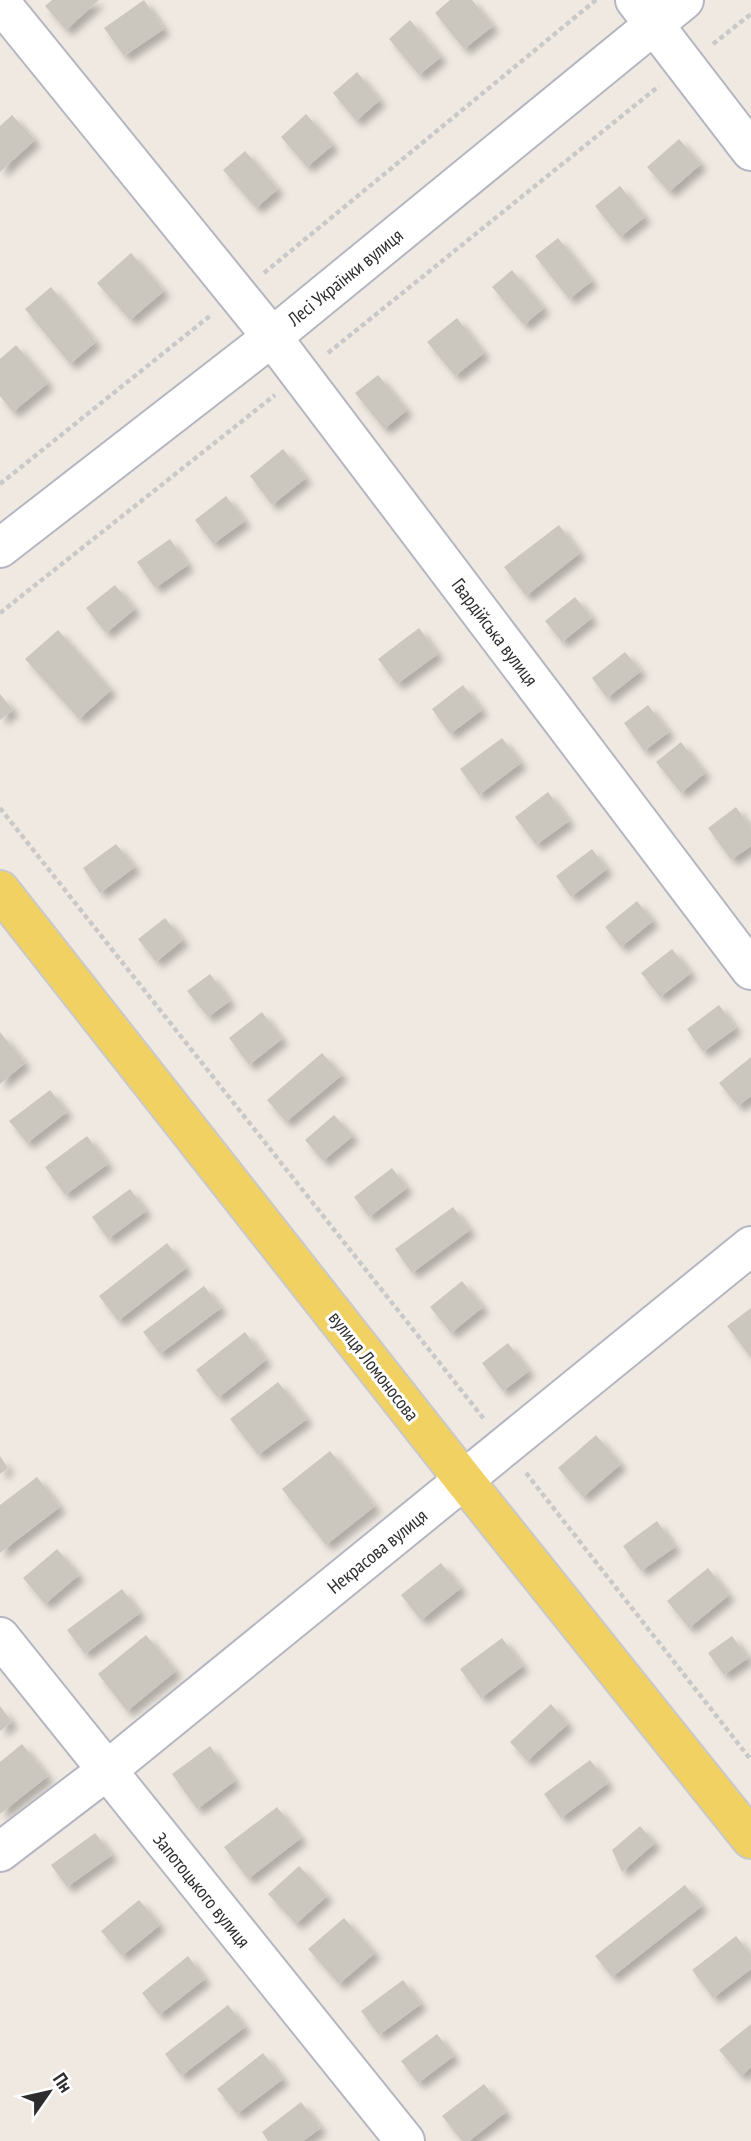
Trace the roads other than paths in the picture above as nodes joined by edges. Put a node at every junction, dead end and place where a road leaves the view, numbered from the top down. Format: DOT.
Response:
graph roads {
  1 [pos="684,0"];
  2 [pos="0,2"];
  3 [pos="644,12"];
  4 [pos="751,151"];
  5 [pos="272,337"];
  6 [pos="0,548"];
  7 [pos="0,890"];
  8 [pos="751,970"];
  9 [pos="751,1246"];
  10 [pos="464,1480"];
  11 [pos="0,1637"];
  12 [pos="106,1771"];
  13 [pos="751,1839"];
  14 [pos="0,1852"];
  15 [pos="405,2141"];
  1 -- 3 [label="street, Лесі Українки вулиця"];
  2 -- 5 [label="street, Гвардійська вулиця"];
  3 -- 4 [label="street"];
  3 -- 5 [label="street, Лесі Українки вулиця"];
  5 -- 6 [label="street, Лесі Українки вулиця"];
  5 -- 8 [label="street, Гвардійська вулиця"];
  7 -- 10 [label="main road, вулиця Ломоносова"];
  9 -- 10 [label="street, Некрасова вулиця"];
  10 -- 12 [label="street, Некрасова вулиця"];
  10 -- 13 [label="main road, вулиця Ломоносова"];
  11 -- 12 [label="street, Запотоцького вулиця"];
  12 -- 14 [label="street, Некрасова вулиця"];
  12 -- 15 [label="street, Запотоцького вулиця"];
}
